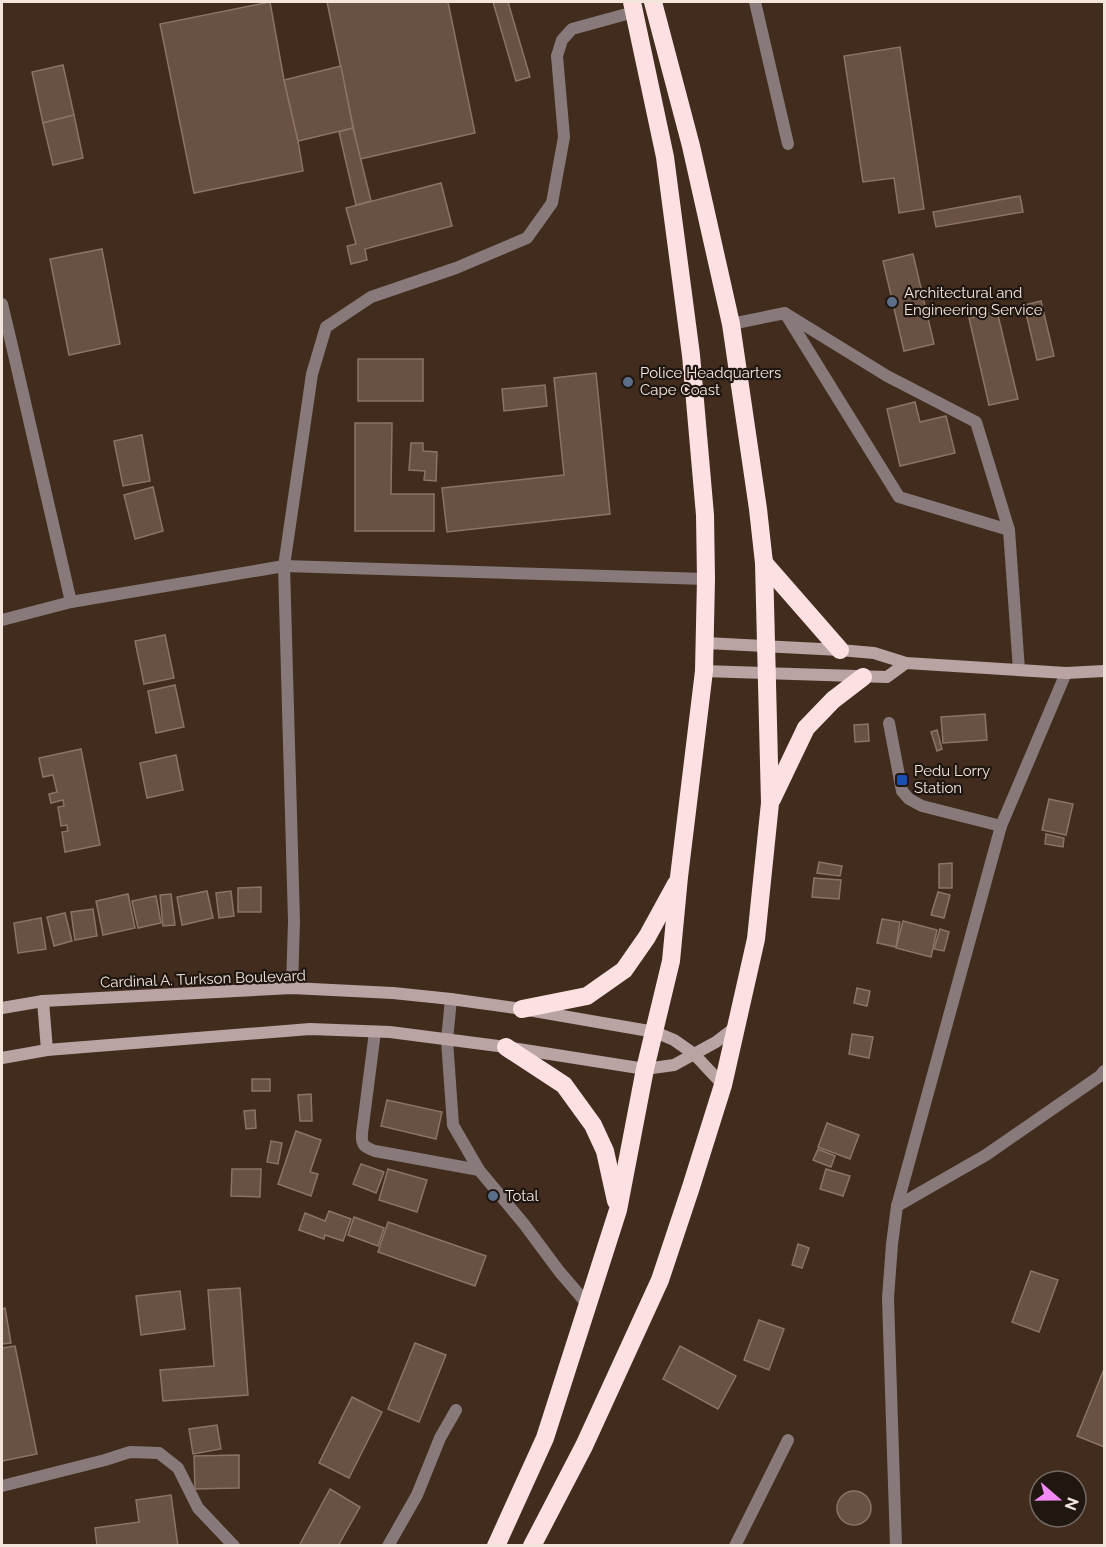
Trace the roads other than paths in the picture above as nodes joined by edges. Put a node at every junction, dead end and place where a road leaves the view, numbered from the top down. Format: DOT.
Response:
graph roads {
  1 [pos="653,2"];
  2 [pos="756,2"];
  3 [pos="633,7"];
  4 [pos="788,144"];
  5 [pos="2,304"];
  6 [pos="785,313"];
  7 [pos="730,324"];
  8 [pos="1009,530"];
  9 [pos="764,563"];
  10 [pos="284,566"];
  11 [pos="706,579"];
  12 [pos="71,602"];
  13 [pos="2,620"];
  14 [pos="706,643"];
  15 [pos="766,645"];
  16 [pos="840,650"];
  17 [pos="906,663"];
  18 [pos="1019,670"];
  19 [pos="1104,670"];
  20 [pos="704,671"];
  21 [pos="766,672"];
  22 [pos="1066,673"];
  23 [pos="862,677"];
  24 [pos="889,723"];
  25 [pos="770,803"];
  26 [pos="1001,826"];
  27 [pos="679,878"];
  28 [pos="292,988"];
  29 [pos="451,999"];
  30 [pos="44,1001"];
  31 [pos="2,1008"];
  32 [pos="522,1009"];
  33 [pos="737,1026"];
  34 [pos="375,1032"];
  35 [pos="655,1032"];
  36 [pos="447,1040"];
  37 [pos="506,1047"];
  38 [pos="47,1050"];
  39 [pos="694,1054"];
  40 [pos="2,1058"];
  41 [pos="645,1069"];
  42 [pos="1104,1071"];
  43 [pos="723,1085"];
  44 [pos="479,1170"];
  45 [pos="897,1206"];
  46 [pos="618,1210"];
  47 [pos="588,1305"];
  48 [pos="456,1410"];
  49 [pos="788,1440"];
  50 [pos="2,1486"];
  51 [pos="234,1545"];
  52 [pos="388,1545"];
  53 [pos="496,1545"];
  54 [pos="532,1545"];
  55 [pos="735,1545"];
  56 [pos="896,1545"];
  1 -- 7 [label="highway"];
  2 -- 4 [label="street"];
  3 -- 10 [label="street"];
  3 -- 11 [label="highway"];
  5 -- 12 [label="street"];
  6 -- 7 [label="street"];
  6 -- 8 [label="street"];
  6 -- 8 [label="street"];
  7 -- 9 [label="highway"];
  8 -- 18 [label="street"];
  9 -- 15 [label="highway"];
  9 -- 16 [label="highway"];
  10 -- 11 [label="street"];
  10 -- 12 [label="street"];
  10 -- 28 [label="street"];
  11 -- 14 [label="highway"];
  12 -- 13 [label="street"];
  14 -- 15 [label="street"];
  14 -- 20 [label="highway"];
  15 -- 16 [label="street"];
  15 -- 21 [label="highway"];
  16 -- 17 [label="street"];
  17 -- 18 [label="street"];
  17 -- 23 [label="street"];
  18 -- 22 [label="street"];
  19 -- 22 [label="street"];
  20 -- 21 [label="street"];
  20 -- 27 [label="highway"];
  21 -- 23 [label="street"];
  21 -- 25 [label="highway"];
  22 -- 26 [label="street"];
  23 -- 25 [label="highway"];
  24 -- 26 [label="street"];
  25 -- 33 [label="highway"];
  26 -- 45 [label="street"];
  27 -- 32 [label="highway"];
  27 -- 35 [label="highway"];
  28 -- 29 [label="street, Cardinal A. Turkson Boulevard"];
  28 -- 30 [label="street, Cardinal A. Turkson Boulevard"];
  29 -- 32 [label="street, Cardinal A. Turkson Boulevard"];
  29 -- 36 [label="street"];
  30 -- 31 [label="street, Cardinal A. Turkson Boulevard"];
  30 -- 38 [label="street"];
  32 -- 35 [label="street, Cardinal A. Turkson Boulevard"];
  33 -- 39 [label="street"];
  33 -- 43 [label="highway"];
  34 -- 36 [label="street"];
  34 -- 38 [label="street"];
  34 -- 44 [label="street"];
  35 -- 39 [label="street, Cardinal A. Turkson Boulevard"];
  35 -- 41 [label="highway"];
  36 -- 37 [label="street"];
  36 -- 44 [label="street"];
  37 -- 41 [label="street"];
  37 -- 46 [label="highway"];
  38 -- 40 [label="street"];
  39 -- 41 [label="street"];
  39 -- 43 [label="street, Cardinal A. Turkson Boulevard"];
  41 -- 46 [label="highway"];
  42 -- 45 [label="street"];
  43 -- 54 [label="highway"];
  44 -- 47 [label="street"];
  45 -- 56 [label="street"];
  46 -- 47 [label="highway"];
  47 -- 53 [label="highway"];
  48 -- 52 [label="street"];
  49 -- 55 [label="street"];
  50 -- 51 [label="street"];
}
